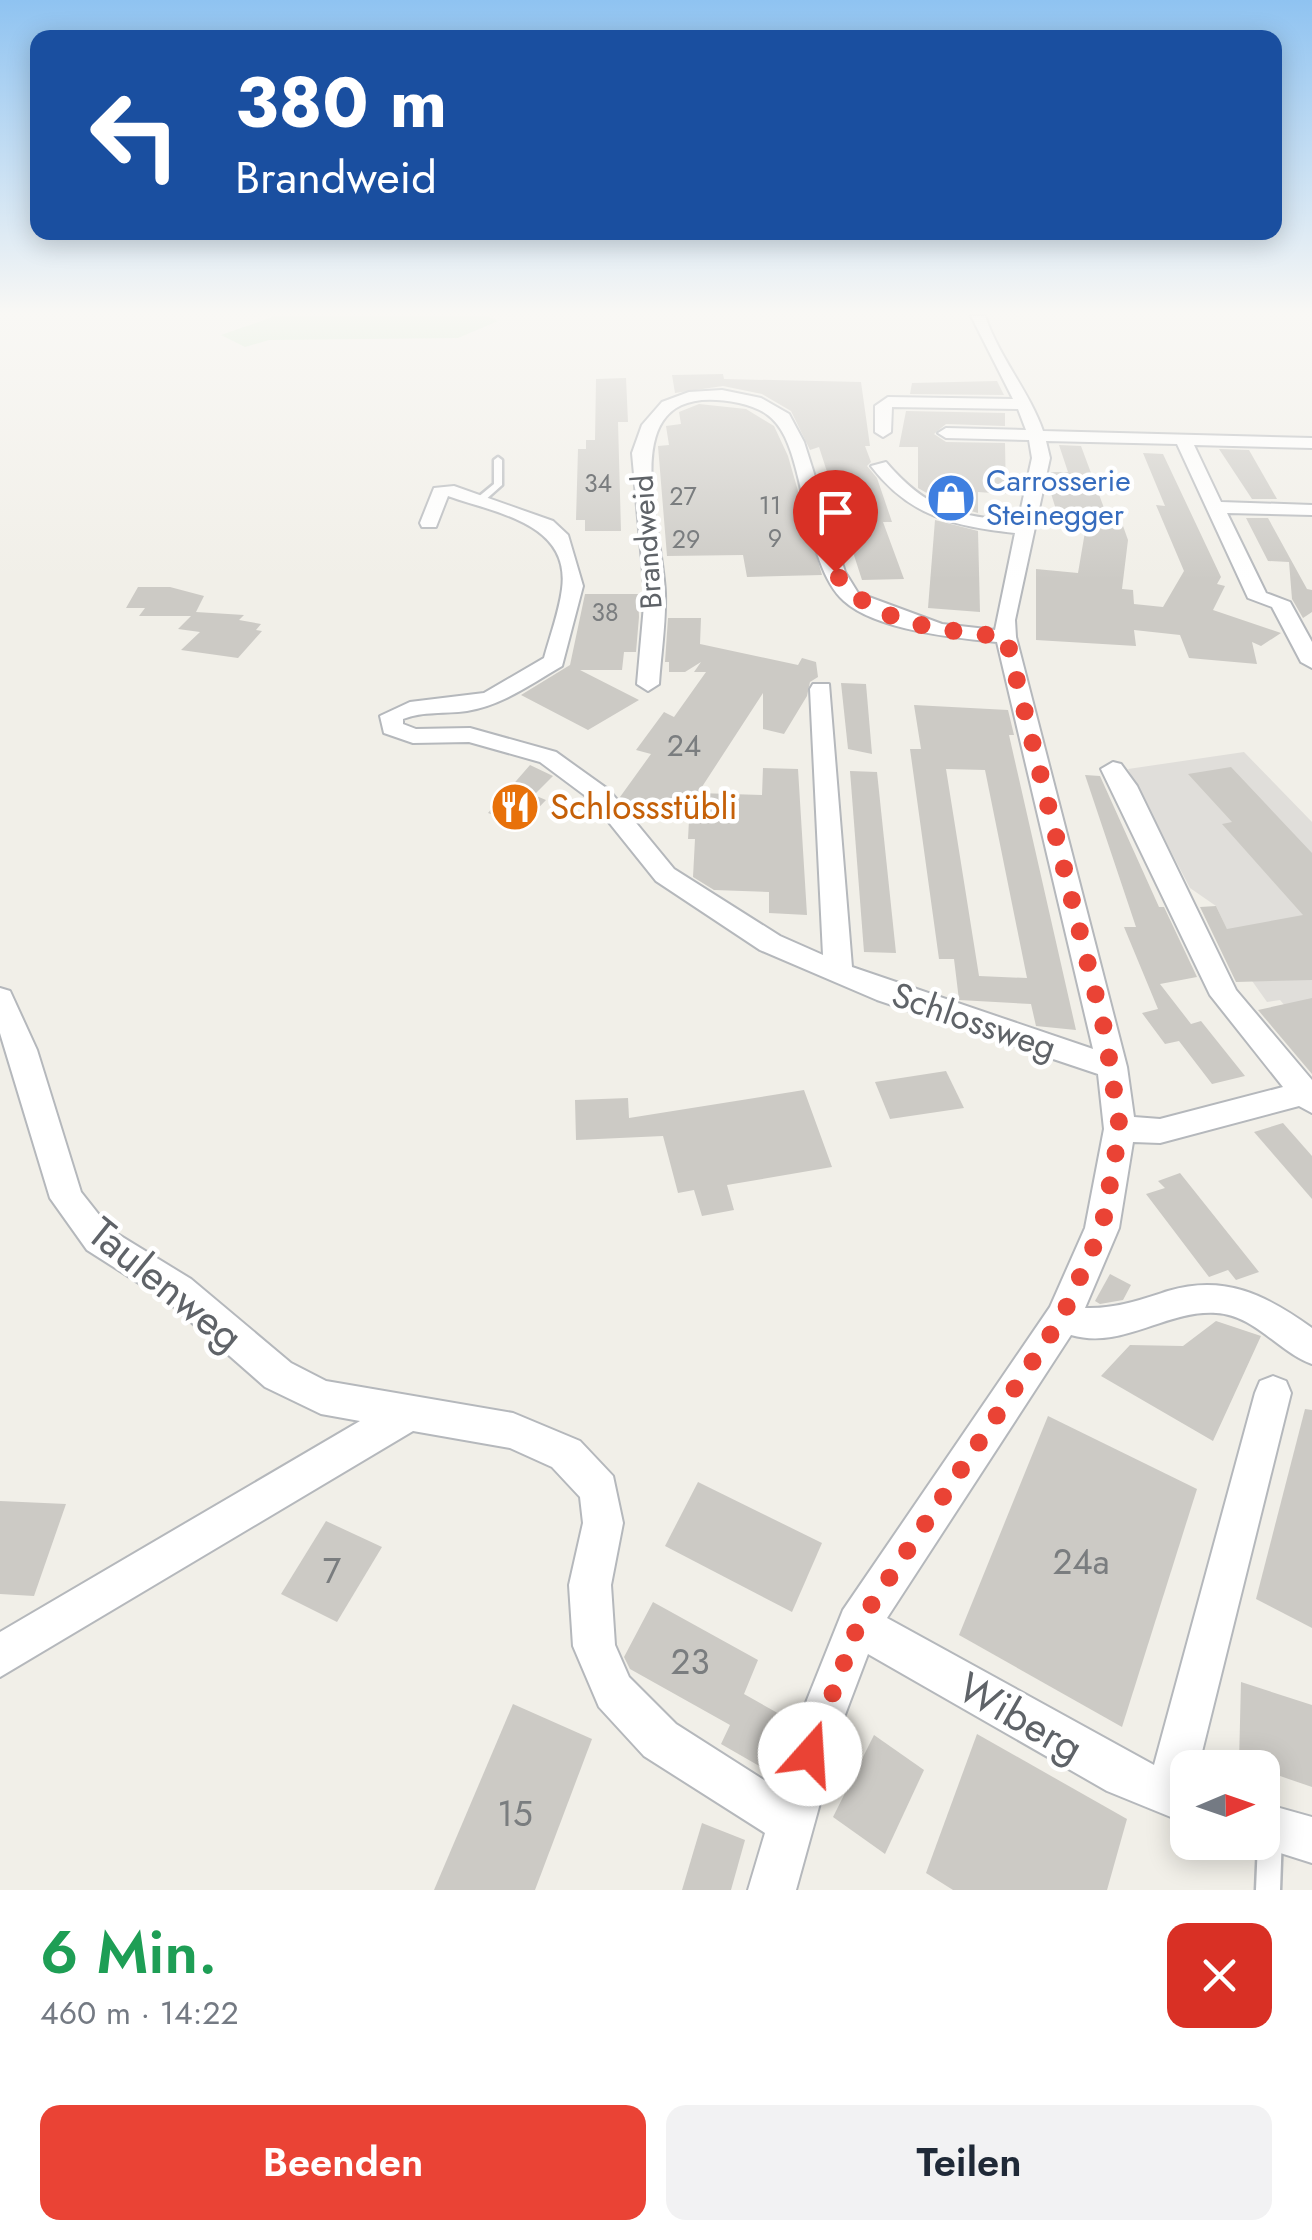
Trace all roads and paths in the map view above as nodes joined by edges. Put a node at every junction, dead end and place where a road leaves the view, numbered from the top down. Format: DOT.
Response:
graph roads {
  1 [pos="668,404"];
  2 [pos="762,404"];
  3 [pos="885,404"];
  4 [pos="1028,404"];
  5 [pos="883,432"];
  6 [pos="946,433"];
  7 [pos="1039,435"];
  8 [pos="1182,440"];
  9 [pos="1312,444"];
  10 [pos="498,460"];
  11 [pos="880,466"];
  12 [pos="480,500"];
  13 [pos="1214,508"];
  14 [pos="1312,510"];
  15 [pos="429,523"];
  16 [pos="1025,528"];
  17 [pos="1006,637"];
  18 [pos="1312,662"];
  19 [pos="648,684"];
  20 [pos="821,689"];
  21 [pos="1113,769"];
  22 [pos="838,972"];
  23 [pos="0,998"];
  24 [pos="1112,1067"];
  25 [pos="1308,1097"];
  26 [pos="1120,1129"];
  27 [pos="1062,1317"];
  28 [pos="1312,1348"];
  29 [pos="1273,1393"];
  30 [pos="410,1412"];
  31 [pos="858,1625"];
  32 [pos="0,1656"];
  33 [pos="1189,1750"];
  34 [pos="1170,1795"];
  35 [pos="789,1822"];
  36 [pos="1281,1831"];
  37 [pos="772,1890"];
  38 [pos="1268,1890"];
  1 -- 19 [label="street, Brandweid"];
  2 -- 17 [label="street, Brandweid"];
  3 -- 5 [label="street"];
  4 -- 7 [label="street"];
  6 -- 7 [label="street"];
  7 -- 8 [label="street"];
  7 -- 16 [label="street"];
  8 -- 9 [label="street"];
  8 -- 13 [label="street"];
  10 -- 12 [label="lane"];
  11 -- 16 [label="street"];
  12 -- 15 [label="street, Schlossweg"];
  12 -- 22 [label="street, Schlossweg"];
  13 -- 14 [label="street"];
  13 -- 18 [label="street"];
  16 -- 17 [label="street"];
  17 -- 24 [label="street"];
  20 -- 22 [label="street"];
  21 -- 25 [label="street"];
  22 -- 24 [label="street, Schlossweg"];
  23 -- 30 [label="street, Taulenweg"];
  24 -- 26 [label="street"];
  25 -- 26 [label="street"];
  26 -- 27 [label="street"];
  27 -- 28 [label="street"];
  27 -- 31 [label="street"];
  29 -- 33 [label="street"];
  30 -- 32 [label="street"];
  30 -- 35 [label="street, Taulenweg"];
  31 -- 34 [label="street, Wiberg"];
  31 -- 35 [label="street"];
  35 -- 37 [label="street"];
  36 -- 38 [label="lane"];
}
